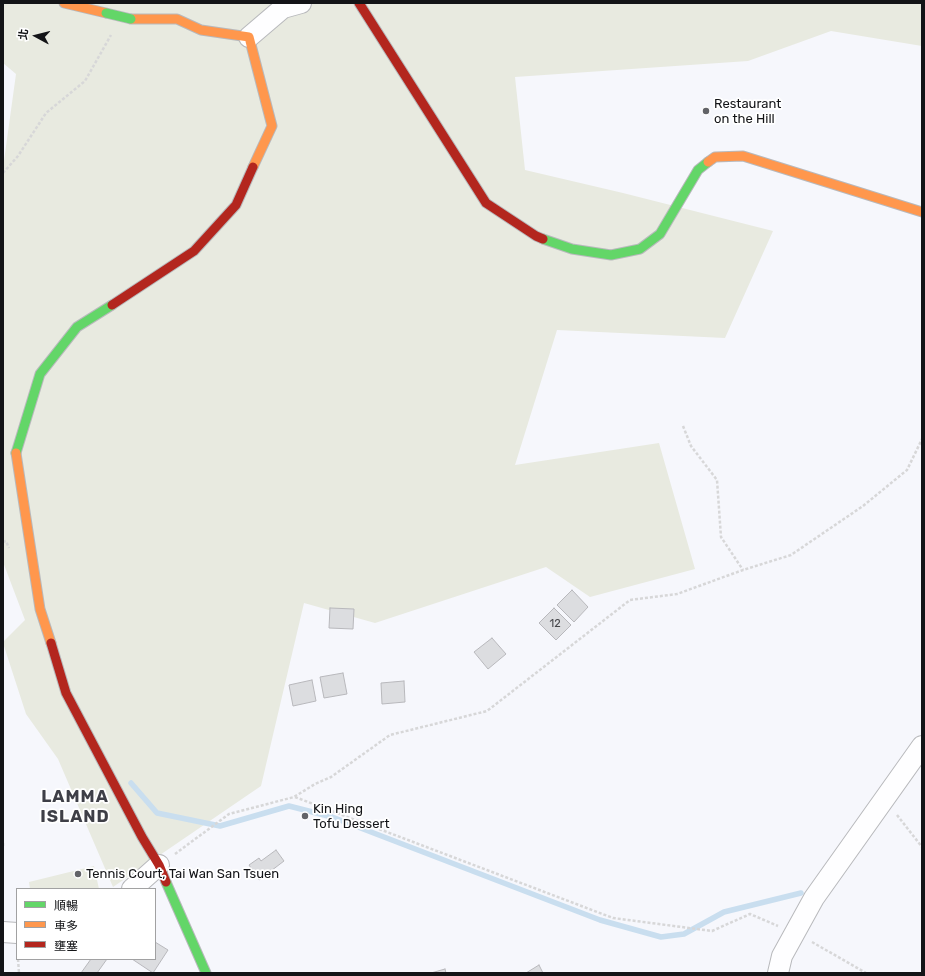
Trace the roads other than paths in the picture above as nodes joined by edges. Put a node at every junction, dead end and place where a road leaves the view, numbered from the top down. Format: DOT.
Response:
graph roads {
  1 [pos="64,3"];
  2 [pos="301,3"];
  3 [pos="359,3"];
  4 [pos="249,37"];
  5 [pos="922,212"];
  6 [pos="922,746"];
  7 [pos="159,865"];
  8 [pos="133,888"];
  9 [pos="3,932"];
  10 [pos="16,933"];
  11 [pos="206,973"];
  12 [pos="778,973"];
  1 -- 4 [label="street, bridge"];
  2 -- 4 [label="street"];
  3 -- 5 [label="street"];
  4 -- 7 [label="street"];
  6 -- 12 [label="street"];
  7 -- 8 [label="street"];
  7 -- 11 [label="street"];
  9 -- 10 [label="street"];
}
